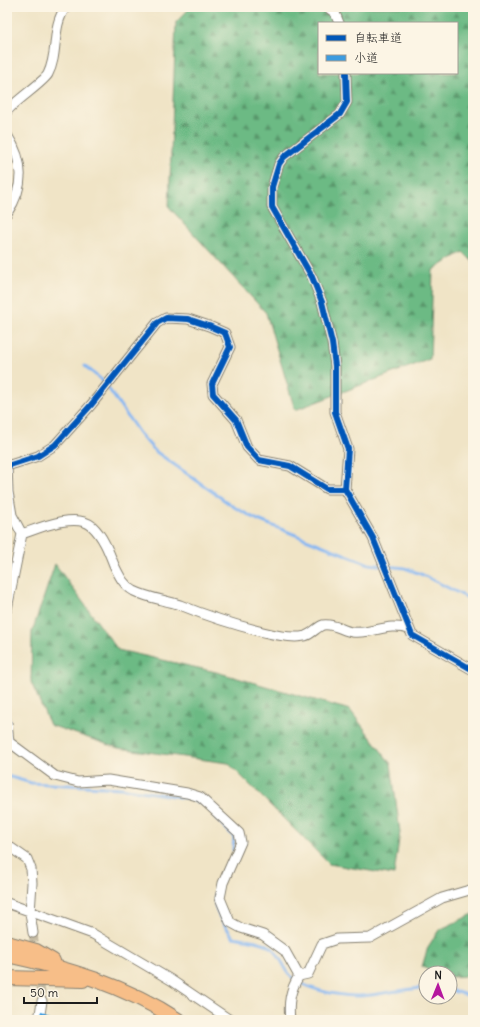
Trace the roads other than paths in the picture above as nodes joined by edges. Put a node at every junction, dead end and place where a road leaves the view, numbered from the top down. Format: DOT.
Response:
graph roads {
  1 [pos="66,7"];
  2 [pos="327,7"];
  3 [pos="339,22"];
  4 [pos="346,74"];
  5 [pos="7,111"];
  6 [pos="7,135"];
  7 [pos="7,213"];
  8 [pos="7,465"];
  9 [pos="345,489"];
  10 [pos="22,534"];
  11 [pos="7,609"];
  12 [pos="409,629"];
  13 [pos="473,670"];
  14 [pos="7,722"];
  15 [pos="8,743"];
  16 [pos="7,845"];
  17 [pos="473,889"];
  18 [pos="7,904"];
  19 [pos="30,913"];
  20 [pos="33,934"];
  21 [pos="7,943"];
  22 [pos="7,955"];
  23 [pos="72,972"];
  24 [pos="299,976"];
  25 [pos="7,978"];
  26 [pos="100,981"];
  27 [pos="42,1001"];
  28 [pos="36,1020"];
  29 [pos="178,1020"];
  30 [pos="230,1020"];
  31 [pos="290,1020"];
  1 -- 5 [label="street"];
  2 -- 3 [label="street"];
  4 -- 9 [label="street"];
  6 -- 7 [label="street"];
  8 -- 9 [label="street"];
  8 -- 10 [label="street"];
  9 -- 12 [label="street"];
  10 -- 11 [label="street"];
  10 -- 12 [label="street"];
  12 -- 13 [label="street"];
  14 -- 15 [label="street"];
  15 -- 24 [label="street"];
  16 -- 19 [label="street"];
  17 -- 24 [label="street"];
  18 -- 19 [label="street"];
  19 -- 20 [label="street"];
  19 -- 30 [label="street"];
  21 -- 23 [label="highway"];
  22 -- 23 [label="highway"];
  23 -- 26 [label="highway"];
  24 -- 31 [label="street"];
  25 -- 26 [label="highway"];
  26 -- 29 [label="highway"];
  27 -- 28 [label="street"];
}
